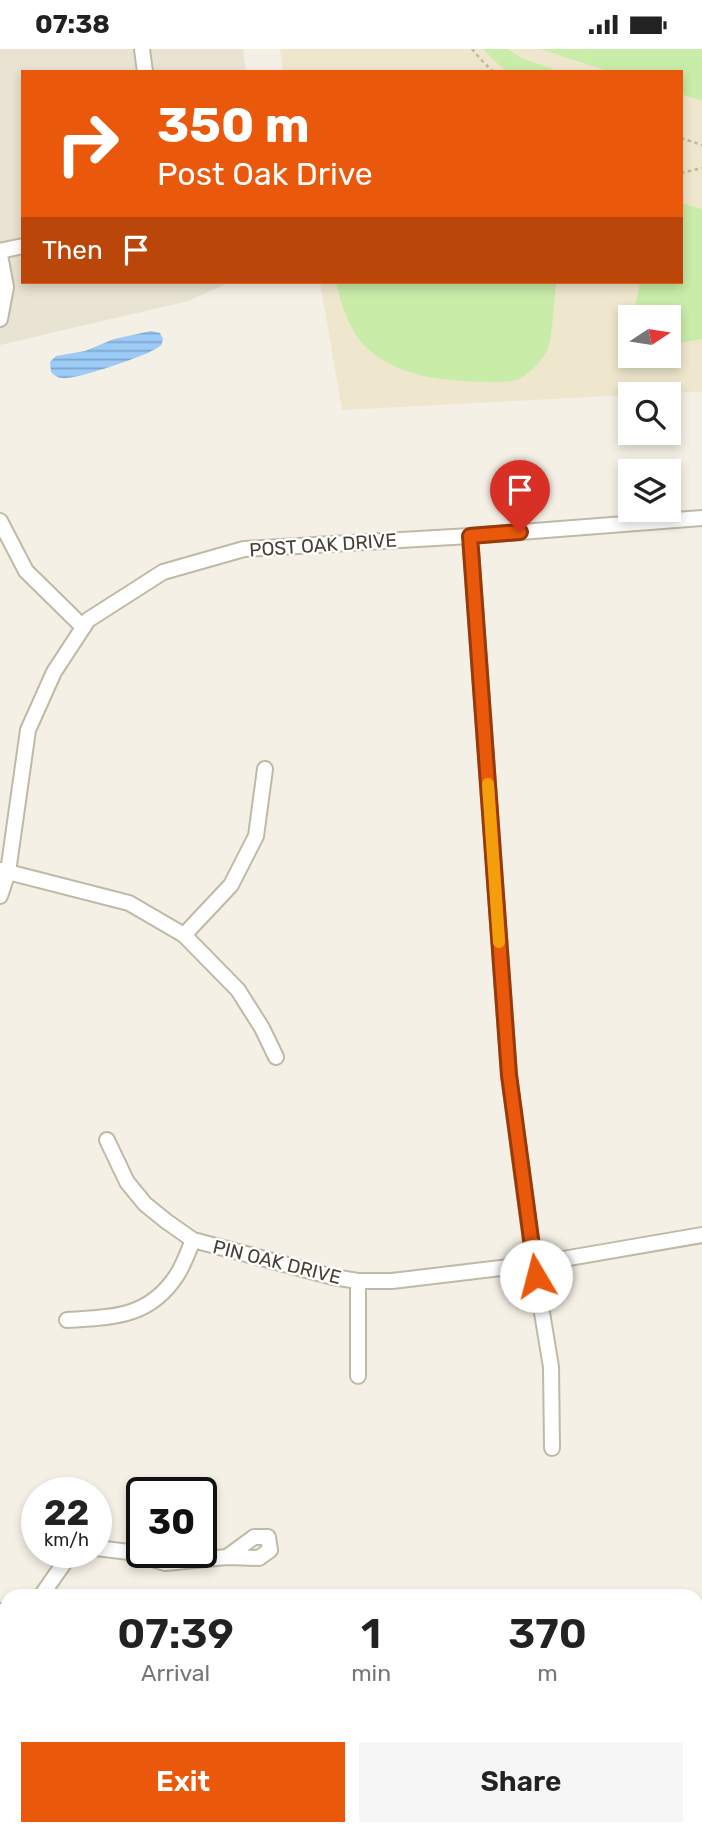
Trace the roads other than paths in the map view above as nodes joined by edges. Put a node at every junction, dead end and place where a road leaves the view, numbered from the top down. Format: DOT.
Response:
graph roads {
  1 [pos="142,49"];
  2 [pos="145,70"];
  3 [pos="21,247"];
  4 [pos="0,253"];
  5 [pos="0,319"];
  6 [pos="702,519"];
  7 [pos="0,521"];
  8 [pos="470,536"];
  9 [pos="83,627"];
  10 [pos="265,769"];
  11 [pos="4,871"];
  12 [pos="0,896"];
  13 [pos="184,935"];
  14 [pos="276,1057"];
  15 [pos="107,1140"];
  16 [pos="702,1235"];
  17 [pos="193,1240"];
  18 [pos="534,1264"];
  19 [pos="358,1281"];
  20 [pos="67,1320"];
  21 [pos="358,1376"];
  22 [pos="552,1448"];
  23 [pos="112,1550"];
  24 [pos="227,1557"];
  25 [pos="61,1568"];
  26 [pos="46,1589"];
  1 -- 2 [label="street"];
  3 -- 4 [label="street"];
  4 -- 5 [label="street"];
  6 -- 8 [label="street, POST OAK DRIVE"];
  7 -- 9 [label="street"];
  8 -- 9 [label="street, POST OAK DRIVE"];
  8 -- 18 [label="street"];
  9 -- 11 [label="street, POST OAK DRIVE"];
  10 -- 13 [label="street"];
  11 -- 12 [label="street, POST OAK DRIVE"];
  11 -- 13 [label="street"];
  13 -- 14 [label="street"];
  15 -- 17 [label="street, PIN OAK DRIVE"];
  16 -- 18 [label="street, PIN OAK DRIVE"];
  17 -- 19 [label="street, PIN OAK DRIVE"];
  17 -- 20 [label="street"];
  18 -- 19 [label="street, PIN OAK DRIVE"];
  18 -- 22 [label="street"];
  19 -- 21 [label="street"];
  23 -- 24 [label="street"];
  25 -- 26 [label="street"];
}
